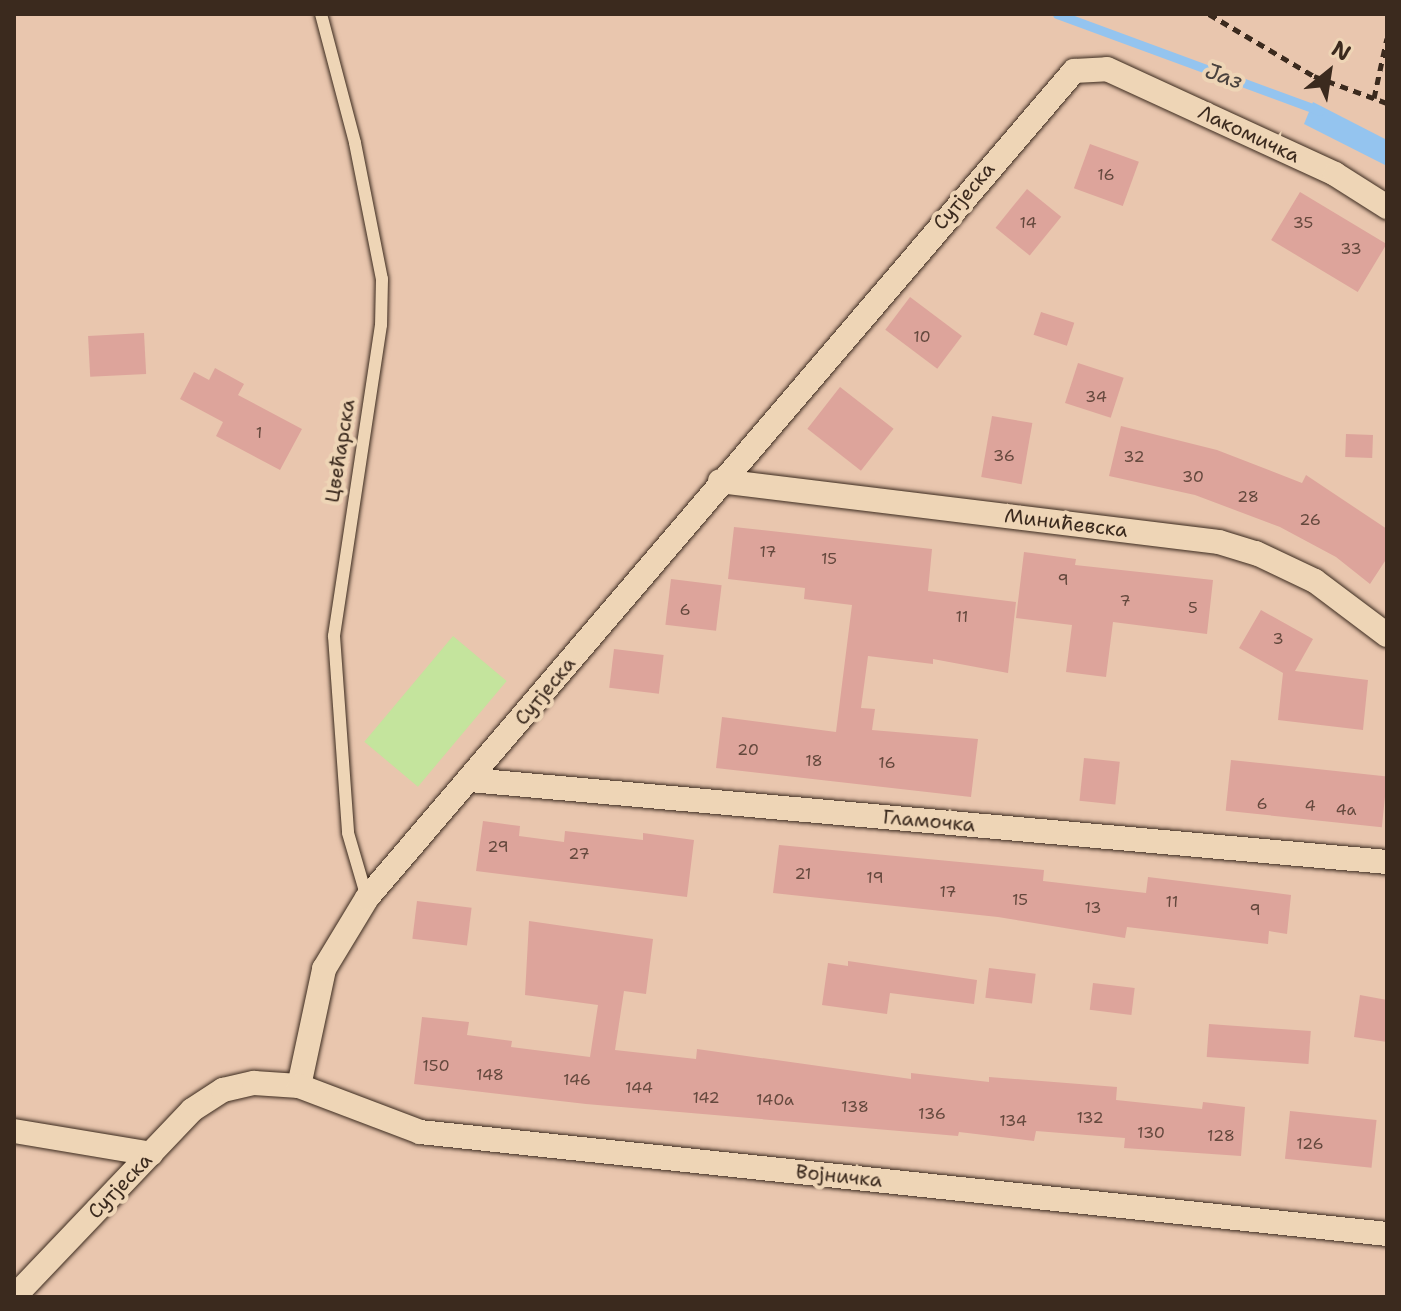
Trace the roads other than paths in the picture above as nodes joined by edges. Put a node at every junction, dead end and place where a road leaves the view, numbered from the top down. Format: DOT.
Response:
graph roads {
  1 [pos="321,14"];
  2 [pos="1107,69"];
  3 [pos="1387,207"];
  4 [pos="720,481"];
  5 [pos="1387,635"];
  6 [pos="470,780"];
  7 [pos="1387,862"];
  8 [pos="367,898"];
  9 [pos="299,1086"];
  10 [pos="14,1131"];
  11 [pos="151,1154"];
  12 [pos="1387,1234"];
  13 [pos="14,1297"];
  1 -- 8 [label="lane, Цвећарска"];
  2 -- 3 [label="street, Лакомичка"];
  2 -- 4 [label="street, Сутјеска"];
  4 -- 5 [label="street, Минићевска"];
  4 -- 6 [label="street, Сутјеска"];
  6 -- 7 [label="street, Гламочка"];
  6 -- 8 [label="street, Сутјеска"];
  8 -- 9 [label="street, Сутјеска"];
  9 -- 11 [label="street, Сутјеска"];
  9 -- 12 [label="street, Војничка"];
  10 -- 11 [label="street"];
  11 -- 13 [label="street, Сутјеска"];
}
